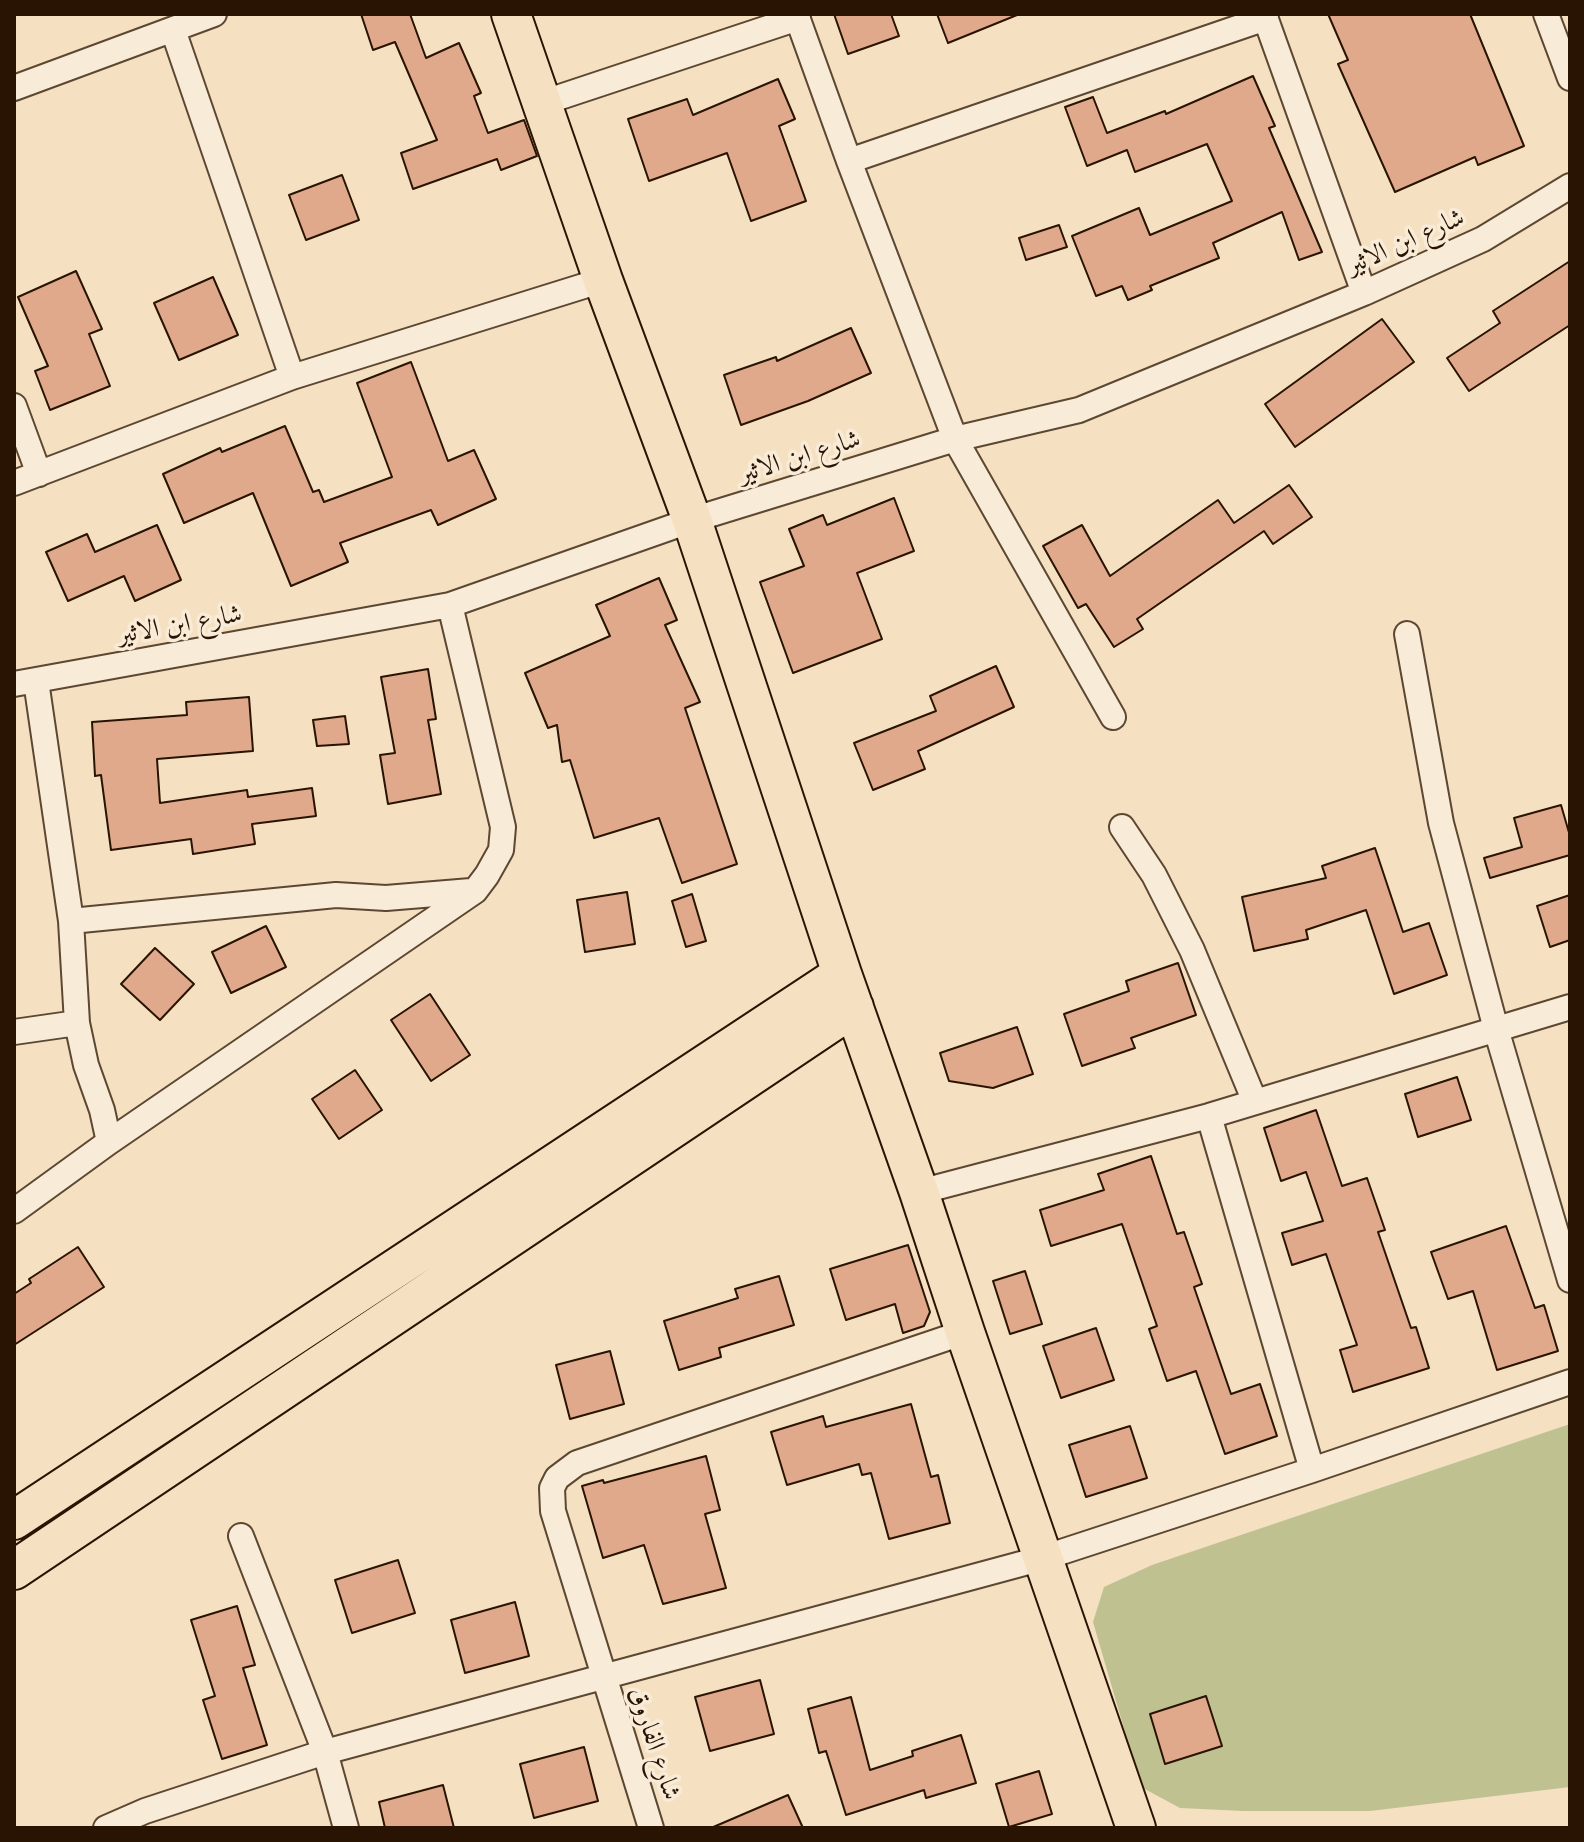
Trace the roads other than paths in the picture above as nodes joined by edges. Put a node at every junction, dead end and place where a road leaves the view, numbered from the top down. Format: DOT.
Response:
graph roads {
  1 [pos="214,14"];
  2 [pos="511,14"];
  3 [pos="1546,14"];
  4 [pos="797,16"];
  5 [pos="1265,16"];
  6 [pos="173,30"];
  7 [pos="1570,78"];
  8 [pos="14,88"];
  9 [pos="542,103"];
  10 [pos="849,161"];
  11 [pos="1570,186"];
  12 [pos="603,280"];
  13 [pos="1364,293"];
  14 [pos="292,377"];
  15 [pos="14,406"];
  16 [pos="955,439"];
  17 [pos="39,474"];
  18 [pos="14,483"];
  19 [pos="692,520"];
  20 [pos="450,605"];
  21 [pos="1407,634"];
  22 [pos="25,683"];
  23 [pos="1113,717"];
  24 [pos="1122,827"];
  25 [pos="475,891"];
  26 [pos="71,921"];
  27 [pos="848,990"];
  28 [pos="1570,1007"];
  29 [pos="77,1023"];
  30 [pos="1496,1029"];
  31 [pos="14,1032"];
  32 [pos="1255,1102"];
  33 [pos="1209,1116"];
  34 [pos="109,1142"];
  35 [pos="919,1192"];
  36 [pos="14,1211"];
  37 [pos="1570,1280"];
  38 [pos="965,1332"];
  39 [pos="1570,1382"];
  40 [pos="1312,1470"];
  41 [pos="14,1520"];
  42 [pos="241,1536"];
  43 [pos="1043,1558"];
  44 [pos="14,1570"];
  45 [pos="603,1677"];
  46 [pos="325,1752"];
  47 [pos="106,1828"];
  48 [pos="346,1828"];
  49 [pos="651,1828"];
  50 [pos="1136,1828"];
  1 -- 6 [label="street"];
  2 -- 9 [label="main road"];
  3 -- 7 [label="street"];
  4 -- 9 [label="street"];
  4 -- 10 [label="street"];
  5 -- 10 [label="street"];
  5 -- 13 [label="street"];
  6 -- 8 [label="street"];
  6 -- 14 [label="street"];
  9 -- 12 [label="main road"];
  10 -- 16 [label="street"];
  11 -- 13 [label="street, شارع ابن الاثير"];
  12 -- 14 [label="street"];
  12 -- 19 [label="main road"];
  13 -- 16 [label="street, شارع ابن الاثير"];
  14 -- 17 [label="street"];
  15 -- 17 [label="street"];
  16 -- 19 [label="street, شارع ابن الاثير"];
  16 -- 23 [label="street"];
  17 -- 18 [label="street"];
  19 -- 20 [label="street, شارع ابن الاثير"];
  19 -- 27 [label="main road"];
  20 -- 22 [label="street, شارع ابن الاثير"];
  20 -- 25 [label="street"];
  21 -- 30 [label="street"];
  22 -- 26 [label="street"];
  24 -- 32 [label="street"];
  25 -- 26 [label="street"];
  25 -- 34 [label="street"];
  26 -- 29 [label="street"];
  27 -- 35 [label="main road"];
  27 -- 41 [label="main road"];
  27 -- 44 [label="main road"];
  28 -- 30 [label="street"];
  29 -- 31 [label="street"];
  29 -- 34 [label="street"];
  30 -- 32 [label="street"];
  30 -- 37 [label="street"];
  32 -- 33 [label="street"];
  33 -- 35 [label="street"];
  33 -- 40 [label="street"];
  34 -- 36 [label="street"];
  35 -- 38 [label="main road"];
  38 -- 43 [label="main road"];
  38 -- 45 [label="street, شارع الفاروق"];
  39 -- 40 [label="street"];
  40 -- 43 [label="street"];
  42 -- 46 [label="street"];
  43 -- 45 [label="street"];
  43 -- 50 [label="main road"];
  45 -- 46 [label="street"];
  45 -- 49 [label="street, شارع الفاروق"];
  46 -- 47 [label="street"];
  46 -- 48 [label="street"];
}
